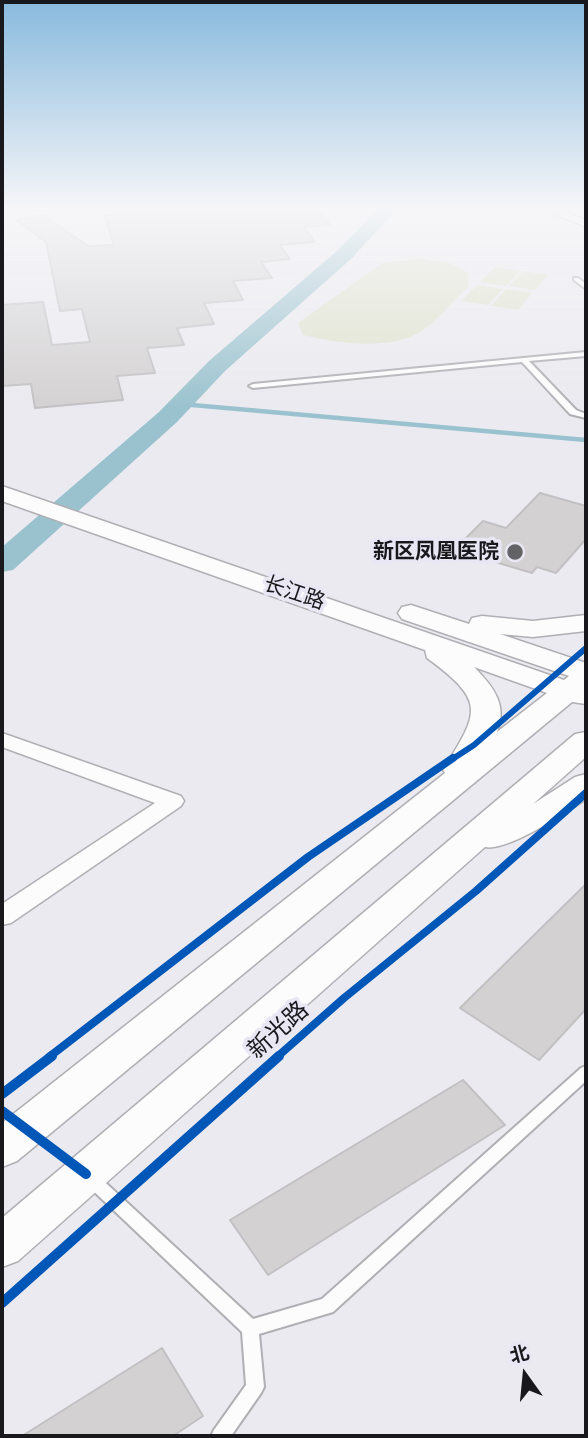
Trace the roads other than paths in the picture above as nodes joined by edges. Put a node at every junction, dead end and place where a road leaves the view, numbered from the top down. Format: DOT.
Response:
graph roads {
  1 [pos="576,279"];
  2 [pos="586,287"];
  3 [pos="586,354"];
  4 [pos="525,361"];
  5 [pos="253,386"];
  6 [pos="586,416"];
  7 [pos="2,475"];
  8 [pos="2,493"];
  9 [pos="34,494"];
  10 [pos="407,622"];
  11 [pos="586,623"];
  12 [pos="582,684"];
  13 [pos="2,740"];
  14 [pos="586,741"];
  15 [pos="586,784"];
  16 [pos="451,786"];
  17 [pos="458,852"];
  18 [pos="2,916"];
  19 [pos="586,1072"];
  20 [pos="2,1148"];
  21 [pos="86,1174"];
  22 [pos="2,1246"];
  23 [pos="250,1328"];
  24 [pos="220,1436"];
  1 -- 2 [label="lane"];
  3 -- 4 [label="lane"];
  4 -- 5 [label="lane"];
  4 -- 6 [label="lane"];
  7 -- 9 [label="main road, 长江路"];
  8 -- 9 [label="main road, 长江路"];
  9 -- 10 [label="main road, 长江路"];
  10 -- 11 [label="main road"];
  10 -- 12 [label="main road, 长江路"];
  10 -- 16 [label="main road"];
  12 -- 16 [label="main road"];
  13 -- 18 [label="street"];
  14 -- 17 [label="main road, 新光路"];
  15 -- 17 [label="main road"];
  16 -- 20 [label="main road"];
  17 -- 21 [label="main road, 新光路"];
  19 -- 23 [label="lane"];
  21 -- 22 [label="main road, 新光路"];
  21 -- 23 [label="lane"];
  23 -- 24 [label="lane"];
}
